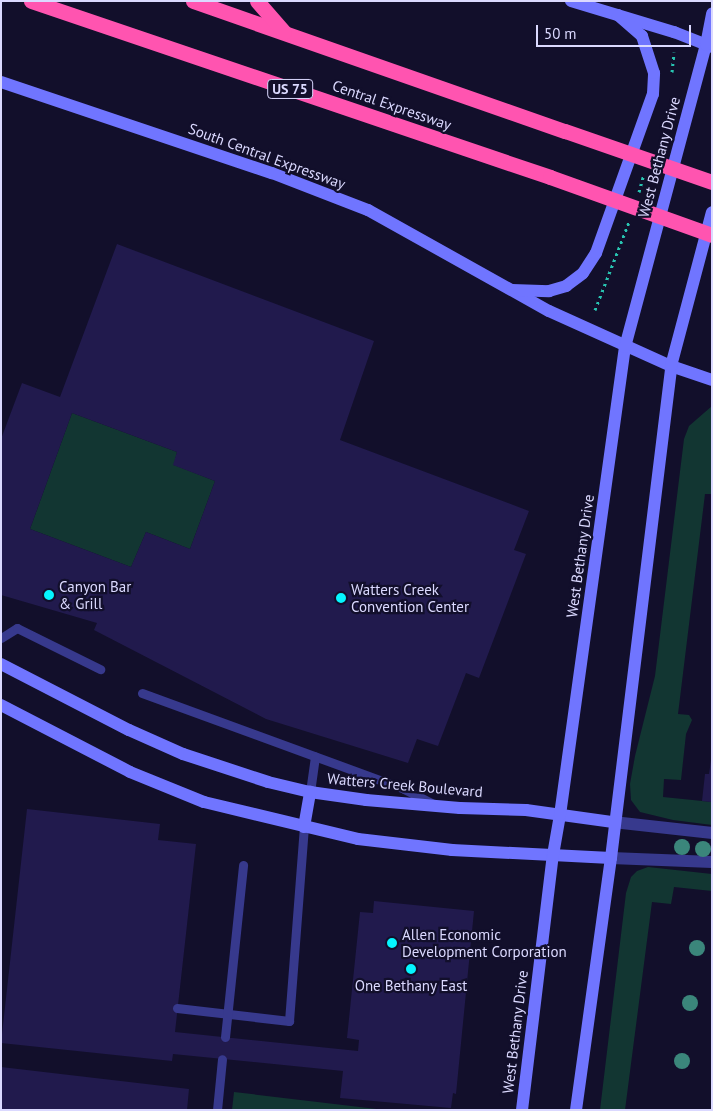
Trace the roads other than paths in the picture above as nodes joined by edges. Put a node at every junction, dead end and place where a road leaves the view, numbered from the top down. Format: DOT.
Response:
graph roads {
  1 [pos="31,1"];
  2 [pos="193,1"];
  3 [pos="257,1"];
  4 [pos="571,1"];
  5 [pos="712,14"];
  6 [pos="618,15"];
  7 [pos="285,33"];
  8 [pos="709,46"];
  9 [pos="1,82"];
  10 [pos="712,182"];
  11 [pos="712,212"];
  12 [pos="712,235"];
  13 [pos="510,290"];
  14 [pos="625,347"];
  15 [pos="671,366"];
  16 [pos="712,380"];
  17 [pos="1,638"];
  18 [pos="1,664"];
  19 [pos="100,669"];
  20 [pos="142,693"];
  21 [pos="1,704"];
  22 [pos="315,756"];
  23 [pos="310,792"];
  24 [pos="438,806"];
  25 [pos="560,815"];
  26 [pos="614,822"];
  27 [pos="304,827"];
  28 [pos="712,834"];
  29 [pos="553,855"];
  30 [pos="611,858"];
  31 [pos="712,862"];
  32 [pos="242,865"];
  33 [pos="177,1008"];
  34 [pos="228,1014"];
  35 [pos="225,1037"];
  36 [pos="222,1059"];
  37 [pos="217,1110"];
  38 [pos="522,1110"];
  39 [pos="576,1110"];
  1 -- 12 [label="highway, Central Expressway / US 75, bridge"];
  2 -- 7 [label="highway"];
  3 -- 7 [label="highway"];
  4 -- 6 [label="main road"];
  5 -- 8 [label="main road, West Bethany Drive"];
  6 -- 8 [label="main road"];
  6 -- 13 [label="main road"];
  7 -- 10 [label="highway, bridge"];
  8 -- 14 [label="main road, West Bethany Drive"];
  9 -- 13 [label="main road, South Central Expressway"];
  11 -- 15 [label="main road"];
  13 -- 14 [label="main road, South Central Expressway"];
  14 -- 15 [label="main road, South Central Expressway"];
  14 -- 25 [label="main road, West Bethany Drive"];
  15 -- 16 [label="main road"];
  15 -- 26 [label="main road"];
  17 -- 19 [label="lane"];
  18 -- 23 [label="main road, Watters Creek Boulevard"];
  20 -- 22 [label="lane"];
  21 -- 27 [label="main road"];
  22 -- 23 [label="lane"];
  22 -- 24 [label="lane"];
  23 -- 24 [label="main road, Watters Creek Boulevard"];
  23 -- 27 [label="main road"];
  24 -- 25 [label="main road, Watters Creek Boulevard"];
  25 -- 26 [label="main road, Watters Creek Boulevard"];
  25 -- 29 [label="main road, West Bethany Drive"];
  26 -- 28 [label="street, Watters Creek Boulevard"];
  26 -- 30 [label="main road"];
  27 -- 29 [label="main road"];
  27 -- 34 [label="lane"];
  29 -- 30 [label="main road"];
  29 -- 38 [label="main road, West Bethany Drive"];
  30 -- 31 [label="street"];
  30 -- 39 [label="main road"];
  32 -- 34 [label="lane"];
  33 -- 34 [label="lane"];
  34 -- 35 [label="lane"];
  36 -- 37 [label="lane"];
}
